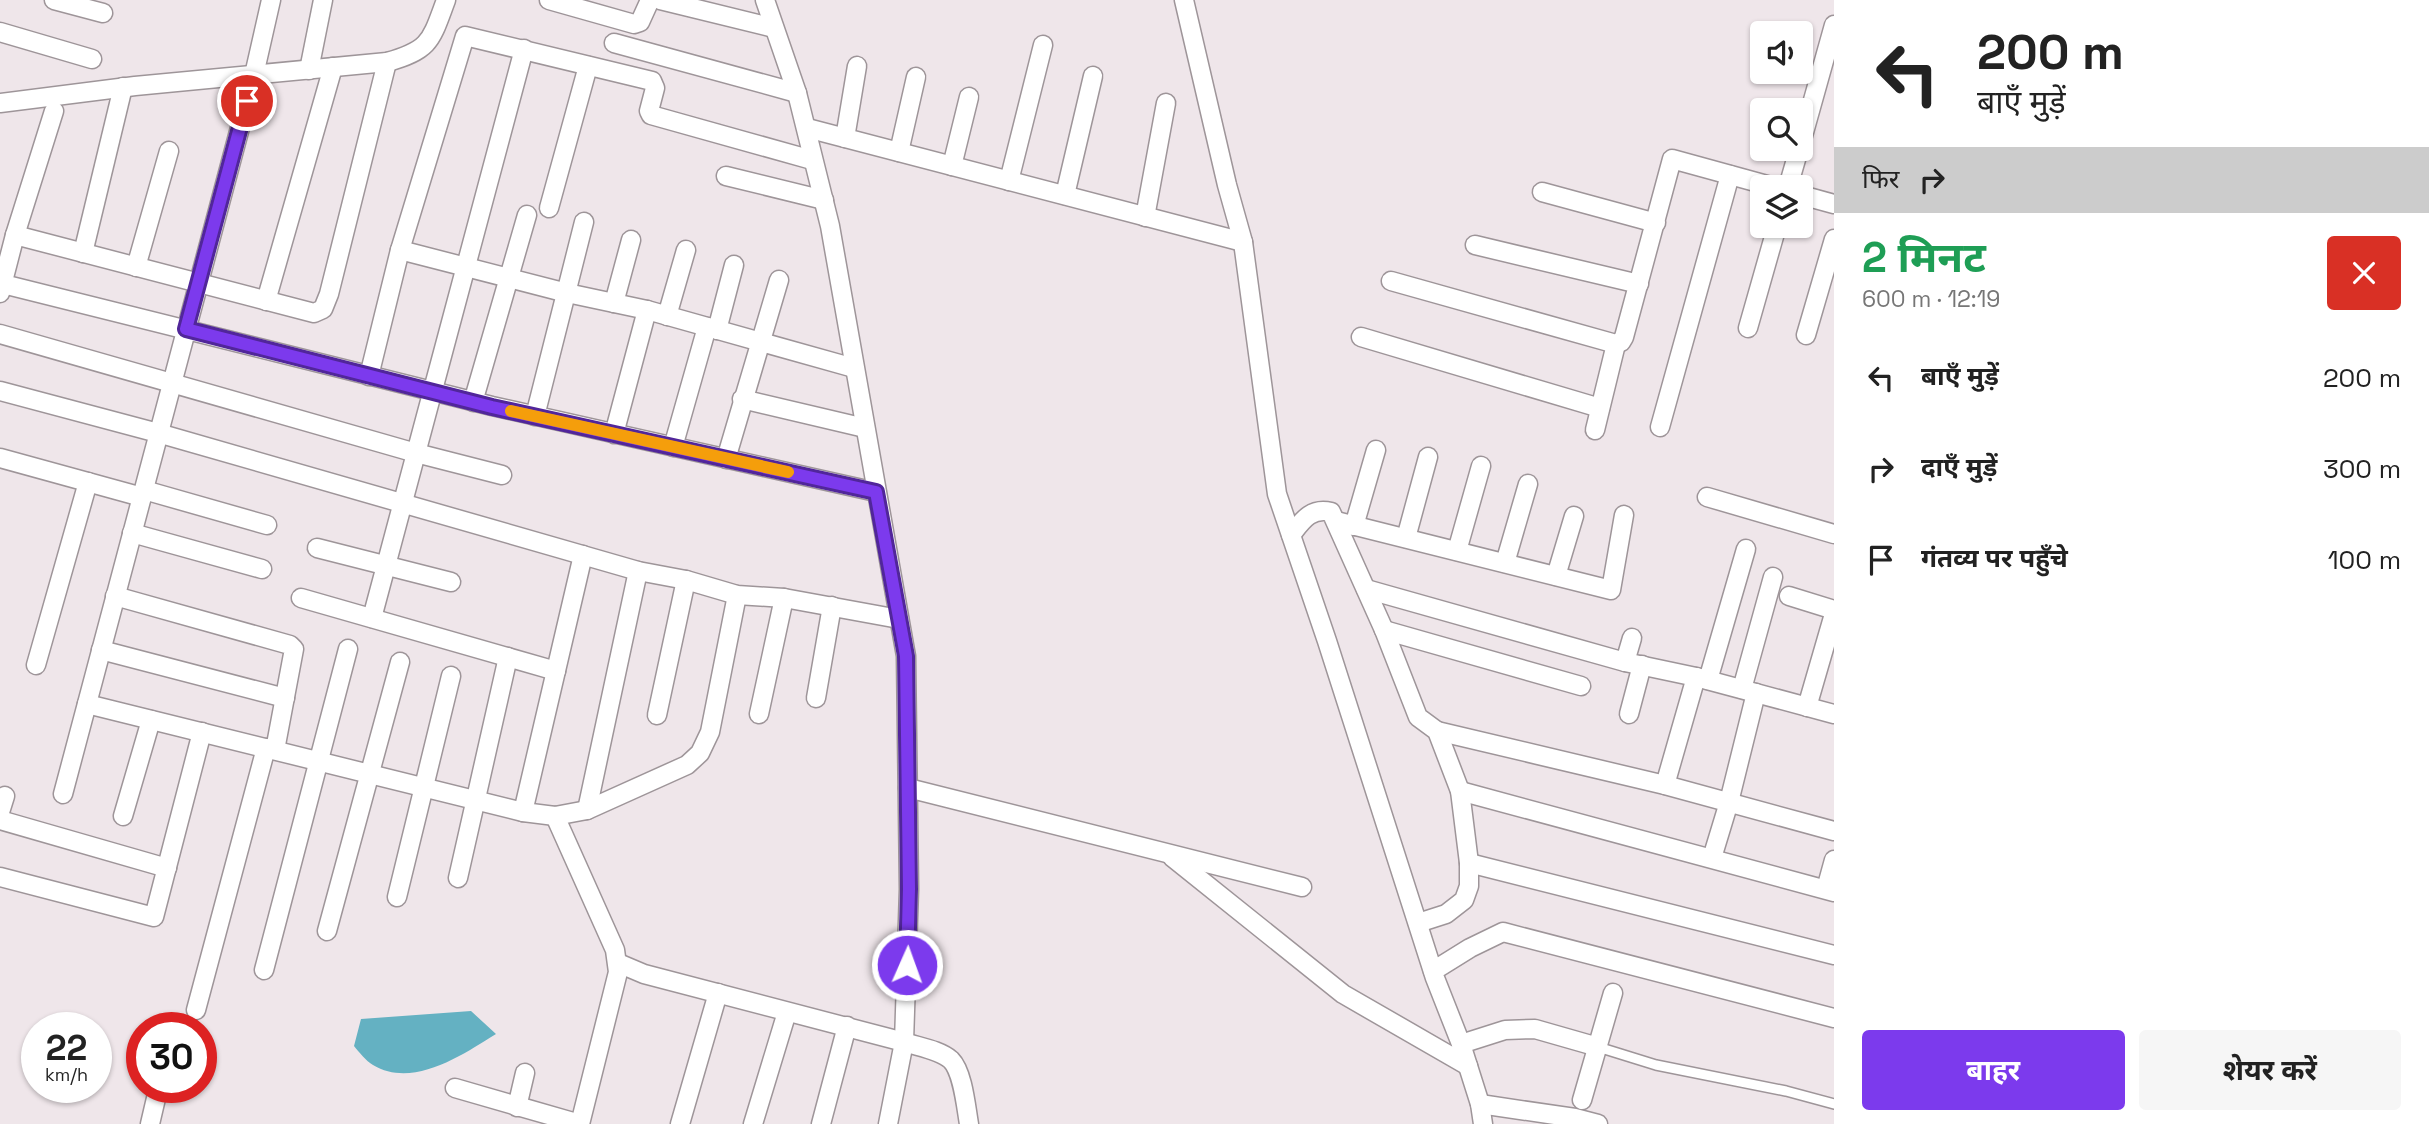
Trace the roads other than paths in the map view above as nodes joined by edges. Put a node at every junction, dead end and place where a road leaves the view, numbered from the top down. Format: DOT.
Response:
graph roads {
  1 [pos="54,0"];
  2 [pos="271,0"];
  3 [pos="323,0"];
  4 [pos="446,0"];
  5 [pos="549,0"];
  6 [pos="650,0"];
  7 [pos="660,0"];
  8 [pos="765,0"];
  9 [pos="1184,0"];
  10 [pos="103,13"];
  11 [pos="1834,25"];
  12 [pos="437,27"];
  13 [pos="774,28"];
  14 [pos="0,32"];
  15 [pos="465,36"];
  16 [pos="614,43"];
  17 [pos="1042,45"];
  18 [pos="524,49"];
  19 [pos="92,59"];
  20 [pos="387,62"];
  21 [pos="588,66"];
  22 [pos="857,66"];
  23 [pos="333,67"];
  24 [pos="309,70"];
  25 [pos="254,75"];
  26 [pos="1093,76"];
  27 [pos="915,77"];
  28 [pos="123,87"];
  29 [pos="797,93"];
  30 [pos="969,97"];
  31 [pos="1813,100"];
  32 [pos="0,103"];
  33 [pos="1166,103"];
  34 [pos="54,111"];
  35 [pos="807,128"];
  36 [pos="845,138"];
  37 [pos="169,151"];
  38 [pos="899,152"];
  39 [pos="812,160"];
  40 [pos="952,166"];
  41 [pos="1730,175"];
  42 [pos="726,176"];
  43 [pos="1750,180"];
  44 [pos="1009,181"];
  45 [pos="1542,192"];
  46 [pos="1065,195"];
  47 [pos="1813,198"];
  48 [pos="824,200"];
  49 [pos="1834,204"];
  50 [pos="550,208"];
  51 [pos="527,215"];
  52 [pos="1145,217"];
  53 [pos="584,222"];
  54 [pos="1656,223"];
  55 [pos="15,235"];
  56 [pos="1774,238"];
  57 [pos="1834,239"];
  58 [pos="631,240"];
  59 [pos="1243,242"];
  60 [pos="1475,245"];
  61 [pos="400,250"];
  62 [pos="686,250"];
  63 [pos="83,253"];
  64 [pos="464,265"];
  65 [pos="734,265"];
  66 [pos="136,267"];
  67 [pos="509,277"];
  68 [pos="779,280"];
  69 [pos="1391,281"];
  70 [pos="198,284"];
  71 [pos="1639,284"];
  72 [pos="1,288"];
  73 [pos="567,293"];
  74 [pos="266,301"];
  75 [pos="614,303"];
  76 [pos="647,310"];
  77 [pos="667,316"];
  78 [pos="712,328"];
  79 [pos="1748,328"];
  80 [pos="186,329"];
  81 [pos="0,334"];
  82 [pos="1806,335"];
  83 [pos="1361,337"];
  84 [pos="762,342"];
  85 [pos="1616,344"];
  86 [pos="854,368"];
  87 [pos="369,376"];
  88 [pos="172,383"];
  89 [pos="0,391"];
  90 [pos="431,391"];
  91 [pos="742,399"];
  92 [pos="473,402"];
  93 [pos="1600,408"];
  94 [pos="535,416"];
  95 [pos="1660,427"];
  96 [pos="865,428"];
  97 [pos="1595,430"];
  98 [pos="158,433"];
  99 [pos="614,434"];
  100 [pos="673,447"];
  101 [pos="1376,450"];
  102 [pos="416,453"];
  103 [pos="1428,457"];
  104 [pos="0,458"];
  105 [pos="726,459"];
  106 [pos="1481,466"];
  107 [pos="502,475"];
  108 [pos="88,482"];
  109 [pos="1528,484"];
  110 [pos="876,492"];
  111 [pos="143,494"];
  112 [pos="1707,497"];
  113 [pos="404,503"];
  114 [pos="1624,515"];
  115 [pos="1574,516"];
  116 [pos="1336,521"];
  117 [pos="267,525"];
  118 [pos="1354,526"];
  119 [pos="132,533"];
  120 [pos="1834,534"];
  121 [pos="1291,536"];
  122 [pos="1406,538"];
  123 [pos="317,548"];
  124 [pos="1745,549"];
  125 [pos="1457,551"];
  126 [pos="583,555"];
  127 [pos="1505,563"];
  128 [pos="386,566"];
  129 [pos="262,569"];
  130 [pos="638,570"];
  131 [pos="1556,576"];
  132 [pos="1773,577"];
  133 [pos="687,580"];
  134 [pos="451,582"];
  135 [pos="1366,589"];
  136 [pos="737,595"];
  137 [pos="115,596"];
  138 [pos="1789,596"];
  139 [pos="301,598"];
  140 [pos="785,598"];
  141 [pos="832,607"];
  142 [pos="1834,612"];
  143 [pos="372,618"];
  144 [pos="899,619"];
  145 [pos="1384,630"];
  146 [pos="1632,638"];
  147 [pos="348,649"];
  148 [pos="101,650"];
  149 [pos="508,657"];
  150 [pos="400,662"];
  151 [pos="1634,664"];
  152 [pos="36,666"];
  153 [pos="556,671"];
  154 [pos="451,676"];
  155 [pos="1702,679"];
  156 [pos="1581,686"];
  157 [pos="1749,691"];
  158 [pos="285,698"];
  159 [pos="816,698"];
  160 [pos="87,704"];
  161 [pos="1807,707"];
  162 [pos="759,714"];
  163 [pos="1629,714"];
  164 [pos="1834,714"];
  165 [pos="657,715"];
  166 [pos="151,720"];
  167 [pos="1437,731"];
  168 [pos="202,732"];
  169 [pos="270,749"];
  170 [pos="319,761"];
  171 [pos="370,774"];
  172 [pos="1665,785"];
  173 [pos="424,787"];
  174 [pos="908,788"];
  175 [pos="1460,791"];
  176 [pos="63,794"];
  177 [pos="475,800"];
  178 [pos="1729,802"];
  179 [pos="587,810"];
  180 [pos="523,812"];
  181 [pos="123,816"];
  182 [pos="555,816"];
  183 [pos="0,820"];
  184 [pos="1834,831"];
  185 [pos="1167,853"];
  186 [pos="1712,858"];
  187 [pos="1834,860"];
  188 [pos="1469,863"];
  189 [pos="167,868"];
  190 [pos="0,877"];
  191 [pos="458,878"];
  192 [pos="1302,887"];
  193 [pos="1830,890"];
  194 [pos="397,897"];
  195 [pos="1418,923"];
  196 [pos="327,931"];
  197 [pos="1834,955"];
  198 [pos="618,963"];
  199 [pos="264,970"];
  200 [pos="1433,971"];
  201 [pos="718,993"];
  202 [pos="1613,993"];
  203 [pos="196,1010"];
  204 [pos="787,1012"];
  205 [pos="1834,1017"];
  206 [pos="847,1026"];
  207 [pos="904,1042"];
  208 [pos="1461,1044"];
  209 [pos="1598,1047"];
  210 [pos="1468,1066"];
  211 [pos="525,1073"];
  212 [pos="455,1088"];
  213 [pos="1582,1100"];
  214 [pos="155,1103"];
  215 [pos="1480,1104"];
  216 [pos="1834,1104"];
  217 [pos="517,1107"];
  218 [pos="150,1124"];
  219 [pos="580,1124"];
  220 [pos="680,1124"];
  221 [pos="753,1124"];
  222 [pos="821,1124"];
  223 [pos="888,1124"];
  224 [pos="969,1124"];
  225 [pos="1483,1124"];
  226 [pos="1598,1124"];
  1 -- 10 [label="street"];
  2 -- 25 [label="street"];
  3 -- 24 [label="street"];
  4 -- 12 [label="street"];
  5 -- 6 [label="street"];
  7 -- 13 [label="street"];
  8 -- 13 [label="street"];
  9 -- 59 [label="street"];
  11 -- 31 [label="street"];
  12 -- 15 [label="street"];
  12 -- 20 [label="street"];
  13 -- 29 [label="street"];
  14 -- 19 [label="street"];
  15 -- 18 [label="street"];
  15 -- 61 [label="street"];
  16 -- 29 [label="street"];
  17 -- 44 [label="street"];
  18 -- 21 [label="street"];
  18 -- 64 [label="street"];
  20 -- 23 [label="street"];
  20 -- 74 [label="street"];
  21 -- 39 [label="street"];
  21 -- 50 [label="street"];
  22 -- 36 [label="street"];
  23 -- 24 [label="street"];
  23 -- 74 [label="street"];
  24 -- 25 [label="street"];
  25 -- 28 [label="street"];
  25 -- 70 [label="street"];
  26 -- 46 [label="street"];
  27 -- 38 [label="street"];
  28 -- 32 [label="street"];
  28 -- 63 [label="street"];
  29 -- 35 [label="street"];
  30 -- 40 [label="street"];
  33 -- 52 [label="street"];
  34 -- 55 [label="street"];
  35 -- 36 [label="street"];
  35 -- 39 [label="street"];
  36 -- 38 [label="street"];
  37 -- 66 [label="street"];
  38 -- 40 [label="street"];
  39 -- 48 [label="street"];
  40 -- 44 [label="street"];
  41 -- 43 [label="street"];
  41 -- 54 [label="street"];
  41 -- 95 [label="street"];
  42 -- 48 [label="street"];
  44 -- 46 [label="street"];
  45 -- 54 [label="street"];
  46 -- 52 [label="street"];
  47 -- 49 [label="street"];
  48 -- 86 [label="street"];
  51 -- 67 [label="street"];
  52 -- 59 [label="street"];
  53 -- 73 [label="street"];
  54 -- 71 [label="street"];
  55 -- 63 [label="street"];
  55 -- 72 [label="street"];
  56 -- 79 [label="street"];
  57 -- 82 [label="street"];
  58 -- 75 [label="street"];
  59 -- 121 [label="street"];
  60 -- 71 [label="street"];
  61 -- 64 [label="street"];
  61 -- 87 [label="street"];
  62 -- 77 [label="street"];
  63 -- 66 [label="street"];
  64 -- 67 [label="street"];
  64 -- 90 [label="street"];
  65 -- 78 [label="street"];
  66 -- 70 [label="street"];
  67 -- 73 [label="street"];
  67 -- 92 [label="street"];
  68 -- 84 [label="street"];
  69 -- 85 [label="street"];
  70 -- 74 [label="street"];
  70 -- 80 [label="street"];
  71 -- 85 [label="street"];
  72 -- 80 [label="street"];
  73 -- 75 [label="street"];
  73 -- 94 [label="street"];
  75 -- 76 [label="street"];
  76 -- 77 [label="street"];
  76 -- 99 [label="street"];
  77 -- 78 [label="street"];
  78 -- 84 [label="street"];
  78 -- 100 [label="street"];
  80 -- 87 [label="street"];
  80 -- 88 [label="street"];
  81 -- 88 [label="street"];
  83 -- 93 [label="street"];
  84 -- 86 [label="street"];
  84 -- 91 [label="street"];
  85 -- 93 [label="street"];
  86 -- 96 [label="street"];
  87 -- 90 [label="street"];
  88 -- 98 [label="street"];
  88 -- 102 [label="street"];
  89 -- 98 [label="street"];
  90 -- 92 [label="street"];
  90 -- 102 [label="street"];
  91 -- 96 [label="street"];
  91 -- 105 [label="street"];
  92 -- 94 [label="street"];
  93 -- 97 [label="street"];
  94 -- 99 [label="street"];
  96 -- 110 [label="street"];
  98 -- 111 [label="street"];
  98 -- 113 [label="street"];
  99 -- 100 [label="street"];
  100 -- 105 [label="street"];
  101 -- 118 [label="street"];
  102 -- 107 [label="street"];
  102 -- 113 [label="street"];
  103 -- 122 [label="street"];
  104 -- 108 [label="street"];
  105 -- 110 [label="street"];
  106 -- 125 [label="street"];
  108 -- 111 [label="street"];
  108 -- 152 [label="street"];
  109 -- 127 [label="street"];
  110 -- 144 [label="street"];
  111 -- 117 [label="street"];
  111 -- 119 [label="street"];
  112 -- 120 [label="street"];
  113 -- 126 [label="street"];
  113 -- 128 [label="street"];
  114 -- 131 [label="street"];
  115 -- 131 [label="street"];
  116 -- 118 [label="street"];
  116 -- 121 [label="street"];
  116 -- 135 [label="street"];
  118 -- 122 [label="street"];
  119 -- 129 [label="street"];
  119 -- 137 [label="street"];
  121 -- 195 [label="street"];
  122 -- 125 [label="street"];
  123 -- 128 [label="street"];
  124 -- 155 [label="street"];
  125 -- 127 [label="street"];
  126 -- 130 [label="street"];
  126 -- 153 [label="street"];
  127 -- 131 [label="street"];
  128 -- 134 [label="street"];
  128 -- 143 [label="street"];
  130 -- 133 [label="street"];
  130 -- 179 [label="street"];
  132 -- 157 [label="street"];
  133 -- 136 [label="street"];
  133 -- 165 [label="street"];
  135 -- 145 [label="street"];
  135 -- 151 [label="street"];
  136 -- 140 [label="street"];
  136 -- 179 [label="street"];
  137 -- 148 [label="street"];
  137 -- 158 [label="street"];
  138 -- 142 [label="street"];
  139 -- 143 [label="street"];
  140 -- 141 [label="street"];
  140 -- 162 [label="street"];
  141 -- 144 [label="street"];
  141 -- 159 [label="street"];
  142 -- 161 [label="street"];
  143 -- 149 [label="street"];
  144 -- 174 [label="street"];
  145 -- 156 [label="street"];
  145 -- 167 [label="street"];
  146 -- 151 [label="street"];
  147 -- 170 [label="street"];
  148 -- 158 [label="street"];
  148 -- 160 [label="street"];
  149 -- 153 [label="street"];
  149 -- 177 [label="street"];
  150 -- 171 [label="street"];
  151 -- 155 [label="street"];
  151 -- 163 [label="street"];
  153 -- 180 [label="street"];
  154 -- 173 [label="street"];
  155 -- 157 [label="street"];
  155 -- 172 [label="street"];
  157 -- 161 [label="street"];
  157 -- 178 [label="street"];
  158 -- 169 [label="street"];
  160 -- 166 [label="street"];
  160 -- 176 [label="street"];
  161 -- 164 [label="street"];
  166 -- 168 [label="street"];
  166 -- 181 [label="street"];
  167 -- 172 [label="street"];
  167 -- 175 [label="street"];
  168 -- 169 [label="street"];
  168 -- 189 [label="street"];
  169 -- 170 [label="street"];
  169 -- 203 [label="street"];
  170 -- 171 [label="street"];
  170 -- 199 [label="street"];
  171 -- 173 [label="street"];
  171 -- 196 [label="street"];
  172 -- 178 [label="street"];
  173 -- 177 [label="street"];
  173 -- 194 [label="street"];
  174 -- 185 [label="street"];
  174 -- 207 [label="street"];
  175 -- 186 [label="street"];
  175 -- 188 [label="street"];
  177 -- 180 [label="street"];
  177 -- 191 [label="street"];
  178 -- 184 [label="street"];
  178 -- 186 [label="street"];
  179 -- 182 [label="street"];
  180 -- 182 [label="street"];
  182 -- 198 [label="street"];
  183 -- 189 [label="street"];
  185 -- 192 [label="street"];
  185 -- 210 [label="street"];
  186 -- 193 [label="street"];
  187 -- 193 [label="street"];
  188 -- 195 [label="street"];
  188 -- 197 [label="street"];
  189 -- 190 [label="street"];
  195 -- 200 [label="street"];
  198 -- 201 [label="street"];
  198 -- 219 [label="street"];
  200 -- 205 [label="street"];
  200 -- 208 [label="street"];
  201 -- 204 [label="street"];
  201 -- 220 [label="street"];
  202 -- 209 [label="street"];
  204 -- 206 [label="street"];
  204 -- 221 [label="street"];
  206 -- 207 [label="street"];
  206 -- 222 [label="street"];
  207 -- 223 [label="street"];
  207 -- 224 [label="street"];
  208 -- 209 [label="street"];
  208 -- 210 [label="street"];
  209 -- 213 [label="street"];
  209 -- 216 [label="lane"];
  210 -- 215 [label="street"];
  211 -- 217 [label="street"];
  212 -- 217 [label="street"];
  214 -- 218 [label="street"];
  215 -- 225 [label="street"];
  215 -- 226 [label="street"];
  217 -- 219 [label="street"];
}
